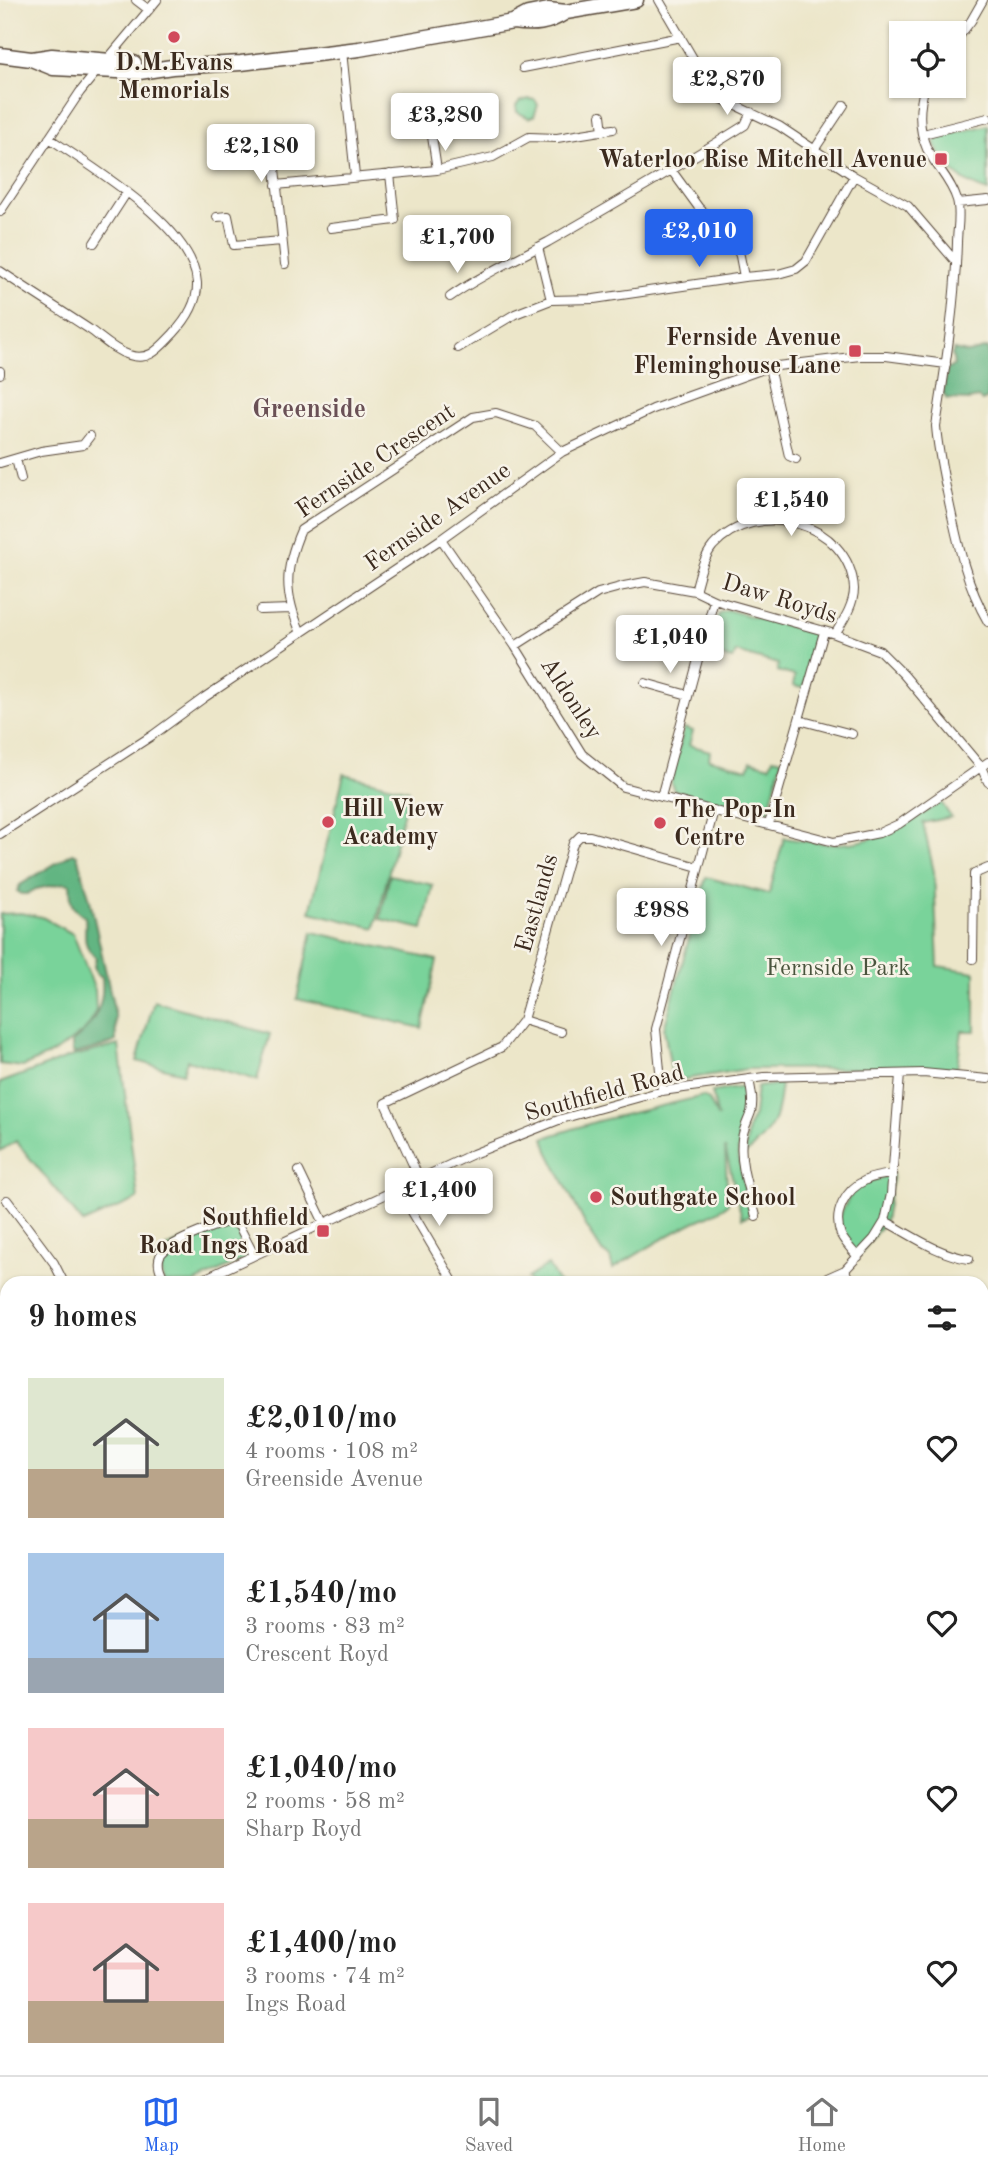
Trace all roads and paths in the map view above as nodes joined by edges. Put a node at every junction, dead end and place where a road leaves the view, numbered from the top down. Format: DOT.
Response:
graph roads {
  1 [pos="136,0"];
  2 [pos="157,0"];
  3 [pos="636,0"];
  4 [pos="659,0"];
  5 [pos="983,0"];
  6 [pos="564,6"];
  7 [pos="149,10"];
  8 [pos="966,27"];
  9 [pos="681,37"];
  10 [pos="342,51"];
  11 [pos="0,55"];
  12 [pos="102,66"];
  13 [pos="523,68"];
  14 [pos="922,98"];
  15 [pos="427,103"];
  16 [pos="844,105"];
  17 [pos="751,112"];
  18 [pos="601,115"];
  19 [pos="988,118"];
  20 [pos="923,134"];
  21 [pos="49,138"];
  22 [pos="288,138"];
  23 [pos="814,150"];
  24 [pos="437,170"];
  25 [pos="672,171"];
  26 [pos="390,174"];
  27 [pos="355,176"];
  28 [pos="854,177"];
  29 [pos="276,185"];
  30 [pos="127,192"];
  31 [pos="988,200"];
  32 [pos="958,203"];
  33 [pos="0,212"];
  34 [pos="217,217"];
  35 [pos="331,228"];
  36 [pos="282,241"];
  37 [pos="94,243"];
  38 [pos="538,247"];
  39 [pos="956,262"];
  40 [pos="285,264"];
  41 [pos="0,271"];
  42 [pos="744,277"];
  43 [pos="450,297"];
  44 [pos="551,300"];
  45 [pos="458,348"];
  46 [pos="946,364"];
  47 [pos="769,367"];
  48 [pos="90,436"];
  49 [pos="562,452"];
  50 [pos="16,459"];
  51 [pos="796,459"];
  52 [pos="0,463"];
  53 [pos="21,479"];
  54 [pos="441,539"];
  55 [pos="695,591"];
  56 [pos="714,600"];
  57 [pos="291,609"];
  58 [pos="260,610"];
  59 [pos="988,622"];
  60 [pos="824,632"];
  61 [pos="301,633"];
  62 [pos="835,634"];
  63 [pos="515,646"];
  64 [pos="645,683"];
  65 [pos="688,695"];
  66 [pos="799,720"];
  67 [pos="852,734"];
  68 [pos="985,764"];
  69 [pos="988,782"];
  70 [pos="661,797"];
  71 [pos="714,810"];
  72 [pos="769,824"];
  73 [pos="0,834"];
  74 [pos="698,867"];
  75 [pos="988,868"];
  76 [pos="973,959"];
  77 [pos="523,1020"];
  78 [pos="561,1032"];
  79 [pos="900,1074"];
  80 [pos="748,1079"];
  81 [pos="988,1079"];
  82 [pos="663,1091"];
  83 [pos="299,1171"];
  84 [pos="893,1174"];
  85 [pos="419,1178"];
  86 [pos="398,1188"];
  87 [pos="7,1200"];
  88 [pos="756,1216"];
  89 [pos="885,1221"];
  90 [pos="324,1223"];
  91 [pos="254,1255"];
  92 [pos="858,1257"];
  93 [pos="969,1259"];
  94 [pos="845,1270"];
  95 [pos="60,1276"];
  96 [pos="163,1276"];
  97 [pos="210,1276"];
  98 [pos="449,1276"];
  99 [pos="832,1276"];
  100 [pos="847,1276"];
  1 -- 7 [label="street"];
  2 -- 7 [label="street"];
  3 -- 6 [label="highway"];
  4 -- 9 [label="street"];
  5 -- 8 [label="street"];
  6 -- 10 [label="highway"];
  7 -- 12 [label="street"];
  9 -- 13 [label="street"];
  9 -- 17 [label="street"];
  10 -- 12 [label="highway"];
  10 -- 27 [label="street"];
  11 -- 12 [label="highway"];
  12 -- 21 [label="street"];
  14 -- 20 [label="street"];
  15 -- 24 [label="street"];
  16 -- 23 [label="street"];
  17 -- 23 [label="street"];
  17 -- 25 [label="street"];
  18 -- 24 [label="street"];
  19 -- 20 [label="street"];
  20 -- 32 [label="street"];
  21 -- 30 [label="street"];
  21 -- 33 [label="street"];
  22 -- 29 [label="street"];
  23 -- 28 [label="street"];
  24 -- 26 [label="street"];
  25 -- 38 [label="street"];
  25 -- 42 [label="street"];
  26 -- 27 [label="street"];
  26 -- 35 [label="street"];
  27 -- 29 [label="street"];
  28 -- 39 [label="street"];
  28 -- 42 [label="street"];
  29 -- 36 [label="street"];
  30 -- 37 [label="street"];
  30 -- 41 [label="street"];
  31 -- 32 [label="street"];
  32 -- 39 [label="street"];
  34 -- 36 [label="street"];
  36 -- 40 [label="street"];
  38 -- 43 [label="street"];
  38 -- 44 [label="street"];
  39 -- 46 [label="street"];
  42 -- 44 [label="street"];
  44 -- 45 [label="street"];
  46 -- 47 [label="street, Fernside Avenue"];
  46 -- 59 [label="street"];
  47 -- 49 [label="street, Fernside Avenue"];
  47 -- 51 [label="street"];
  48 -- 50 [label="street"];
  49 -- 54 [label="street, Fernside Avenue"];
  49 -- 57 [label="street, Fernside Crescent"];
  50 -- 52 [label="street"];
  50 -- 53 [label="street"];
  54 -- 61 [label="street, Fernside Avenue"];
  54 -- 63 [label="street, Aldonley"];
  55 -- 56 [label="street, Daw Royds"];
  55 -- 62 [label="street"];
  55 -- 63 [label="street, Daw Royds"];
  56 -- 60 [label="street, Daw Royds"];
  56 -- 65 [label="street"];
  57 -- 58 [label="street"];
  57 -- 61 [label="street, Fernside Crescent"];
  60 -- 62 [label="street, Daw Royds"];
  60 -- 66 [label="street"];
  61 -- 73 [label="street, Fernside Avenue"];
  62 -- 68 [label="street, Daw Royds"];
  63 -- 70 [label="street, Aldonley"];
  64 -- 65 [label="street"];
  65 -- 70 [label="street"];
  66 -- 67 [label="street"];
  66 -- 72 [label="street"];
  68 -- 69 [label="street, Daw Royds"];
  68 -- 72 [label="street, Aldonley"];
  70 -- 71 [label="street, Aldonley"];
  71 -- 72 [label="street, Aldonley"];
  71 -- 74 [label="street"];
  74 -- 77 [label="street, Eastlands"];
  74 -- 82 [label="street"];
  75 -- 76 [label="street"];
  77 -- 78 [label="street"];
  77 -- 85 [label="street, Eastlands"];
  79 -- 80 [label="street, Southfield Road"];
  79 -- 81 [label="street, Southfield Road"];
  79 -- 84 [label="street"];
  80 -- 82 [label="street, Southfield Road"];
  80 -- 88 [label="street"];
  82 -- 85 [label="street, Southfield Road"];
  83 -- 90 [label="street"];
  84 -- 89 [label="street"];
  84 -- 92 [label="street"];
  85 -- 86 [label="street, Southfield Road"];
  86 -- 90 [label="street, Southfield Road"];
  86 -- 98 [label="street"];
  87 -- 95 [label="street"];
  89 -- 92 [label="street"];
  89 -- 93 [label="street"];
  90 -- 91 [label="street, Southfield Road"];
  91 -- 96 [label="street"];
  91 -- 97 [label="street, Southfield Road"];
  92 -- 94 [label="street"];
  94 -- 99 [label="street"];
  94 -- 100 [label="street"];
}
